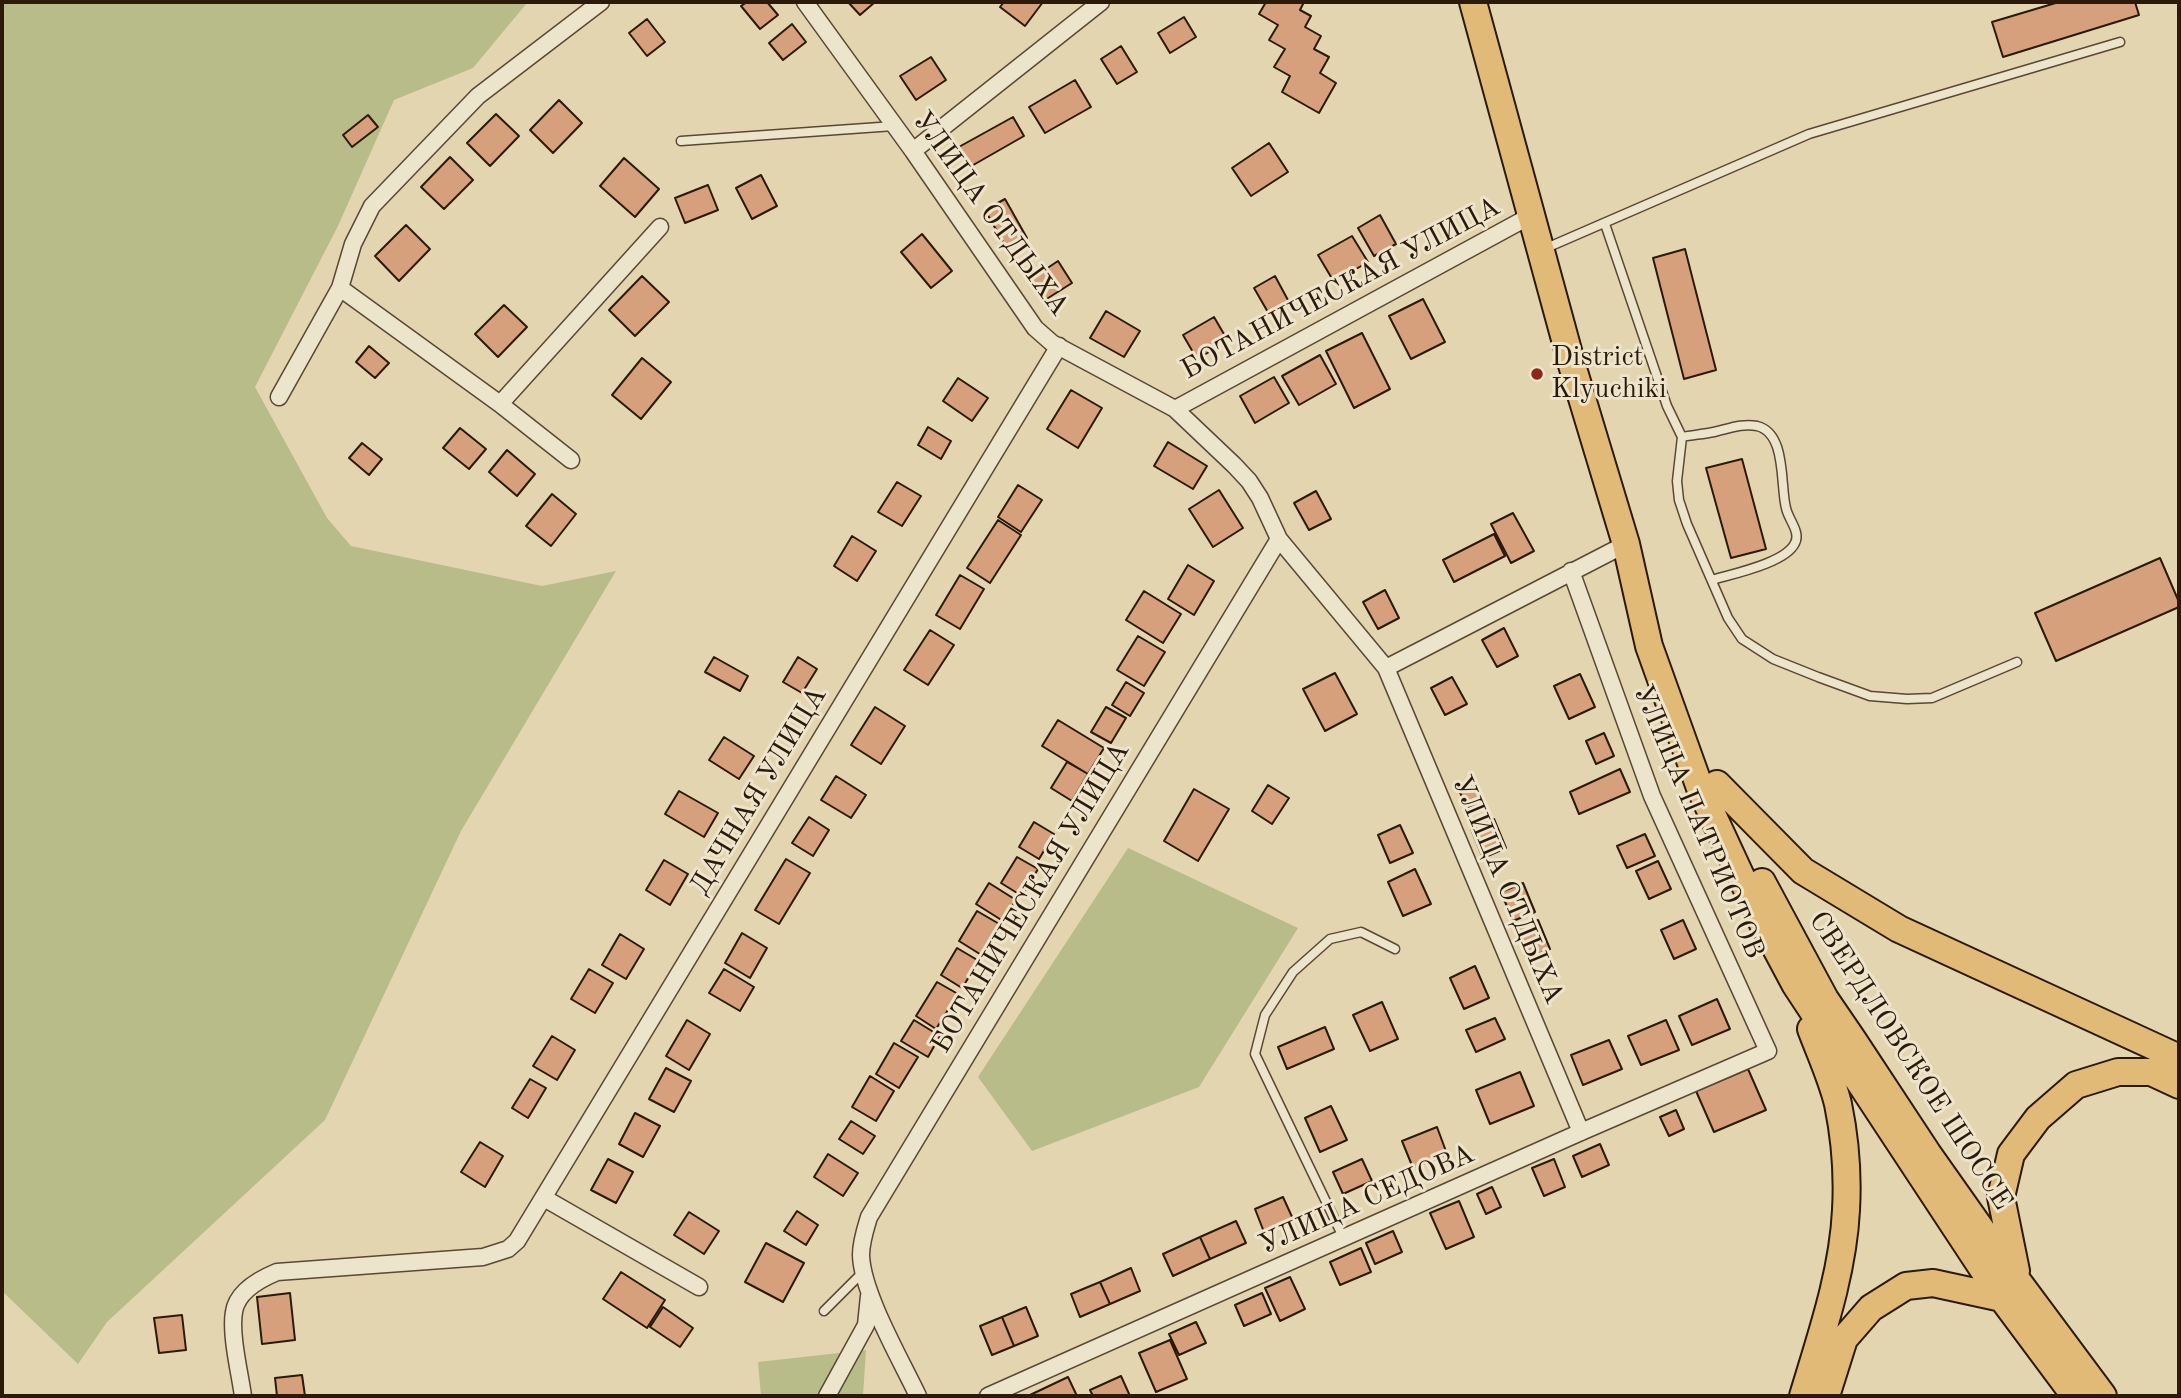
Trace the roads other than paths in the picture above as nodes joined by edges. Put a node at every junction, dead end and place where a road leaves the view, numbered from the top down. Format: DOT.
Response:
graph roads {
  1 [pos="601,2"];
  2 [pos="805,2"];
  3 [pos="1101,2"];
  4 [pos="1473,2"];
  5 [pos="2120,42"];
  6 [pos="894,125"];
  7 [pos="681,141"];
  8 [pos="913,151"];
  9 [pos="1532,215"];
  10 [pos="1605,224"];
  11 [pos="660,227"];
  12 [pos="1541,251"];
  13 [pos="340,288"];
  14 [pos="1059,346"];
  15 [pos="279,397"];
  16 [pos="500,404"];
  17 [pos="1175,409"];
  18 [pos="1682,437"];
  19 [pos="571,460"];
  20 [pos="1279,539"];
  21 [pos="1626,544"];
  22 [pos="1570,571"];
  23 [pos="1713,580"];
  24 [pos="2017,662"];
  25 [pos="1385,668"];
  26 [pos="1717,784"];
  27 [pos="1395,949"];
  28 [pos="1795,984"];
  29 [pos="1768,1051"];
  30 [pos="2179,1058"];
  31 [pos="2179,1085"];
  32 [pos="1580,1132"];
  33 [pos="544,1198"];
  34 [pos="1344,1239"];
  35 [pos="864,1271"];
  36 [pos="699,1287"];
  37 [pos="2010,1290"];
  38 [pos="870,1293"];
  39 [pos="824,1311"];
  40 [pos="243,1396"];
  41 [pos="827,1396"];
  42 [pos="918,1396"];
  43 [pos="988,1396"];
  44 [pos="1803,1396"];
  45 [pos="1826,1396"];
  46 [pos="2075,1396"];
  47 [pos="2102,1396"];
  1 -- 13 [label="street"];
  2 -- 6 [label="street, УЛИЦА ОТДЫХА"];
  3 -- 8 [label="street"];
  4 -- 9 [label="main road, СВЕРДЛОВСКОЕ ШОССЕ"];
  5 -- 10 [label="lane"];
  6 -- 7 [label="lane"];
  6 -- 8 [label="street, УЛИЦА ОТДЫХА"];
  8 -- 14 [label="street, УЛИЦА ОТДЫХА"];
  9 -- 12 [label="main road, СВЕРДЛОВСКОЕ ШОССЕ"];
  9 -- 17 [label="street, БОТАНИЧЕСКАЯ УЛИЦА"];
  10 -- 12 [label="lane"];
  10 -- 18 [label="lane"];
  11 -- 16 [label="street"];
  12 -- 21 [label="main road, СВЕРДЛОВСКОЕ ШОССЕ"];
  13 -- 15 [label="street"];
  13 -- 16 [label="street"];
  14 -- 17 [label="street, УЛИЦА ОТДЫХА"];
  14 -- 33 [label="street, ДАЧНАЯ УЛИЦА"];
  16 -- 19 [label="street"];
  17 -- 20 [label="street, УЛИЦА ОТДЫХА"];
  18 -- 23 [label="lane"];
  18 -- 23 [label="lane"];
  20 -- 25 [label="street, УЛИЦА ОТДЫХА"];
  20 -- 35 [label="street, БОТАНИЧЕСКАЯ УЛИЦА"];
  21 -- 22 [label="street"];
  21 -- 26 [label="main road, СВЕРДЛОВСКОЕ ШОССЕ"];
  21 -- 28 [label="main road, СВЕРДЛОВСКОЕ ШОССЕ"];
  22 -- 25 [label="street"];
  22 -- 29 [label="street, УЛИЦА ПАТРИОТОВ"];
  23 -- 24 [label="lane"];
  25 -- 32 [label="street, УЛИЦА ОТДЫХА"];
  26 -- 30 [label="main road"];
  26 -- 37 [label="main road, СВЕРДЛОВСКОЕ ШОССЕ"];
  27 -- 34 [label="lane"];
  28 -- 37 [label="main road, СВЕРДЛОВСКОЕ ШОССЕ"];
  28 -- 44 [label="main road"];
  29 -- 32 [label="street, УЛИЦА СЕДОВА"];
  31 -- 37 [label="main road"];
  32 -- 34 [label="street, УЛИЦА СЕДОВА"];
  33 -- 36 [label="street"];
  33 -- 40 [label="street, ДАЧНАЯ УЛИЦА"];
  34 -- 43 [label="street, УЛИЦА СЕДОВА"];
  35 -- 38 [label="street, БОТАНИЧЕСКАЯ УЛИЦА"];
  35 -- 39 [label="lane"];
  37 -- 45 [label="main road"];
  37 -- 46 [label="main road, СВЕРДЛОВСКОЕ ШОССЕ"];
  37 -- 47 [label="main road, СВЕРДЛОВСКОЕ ШОССЕ"];
  38 -- 41 [label="street"];
  38 -- 42 [label="street"];
}
